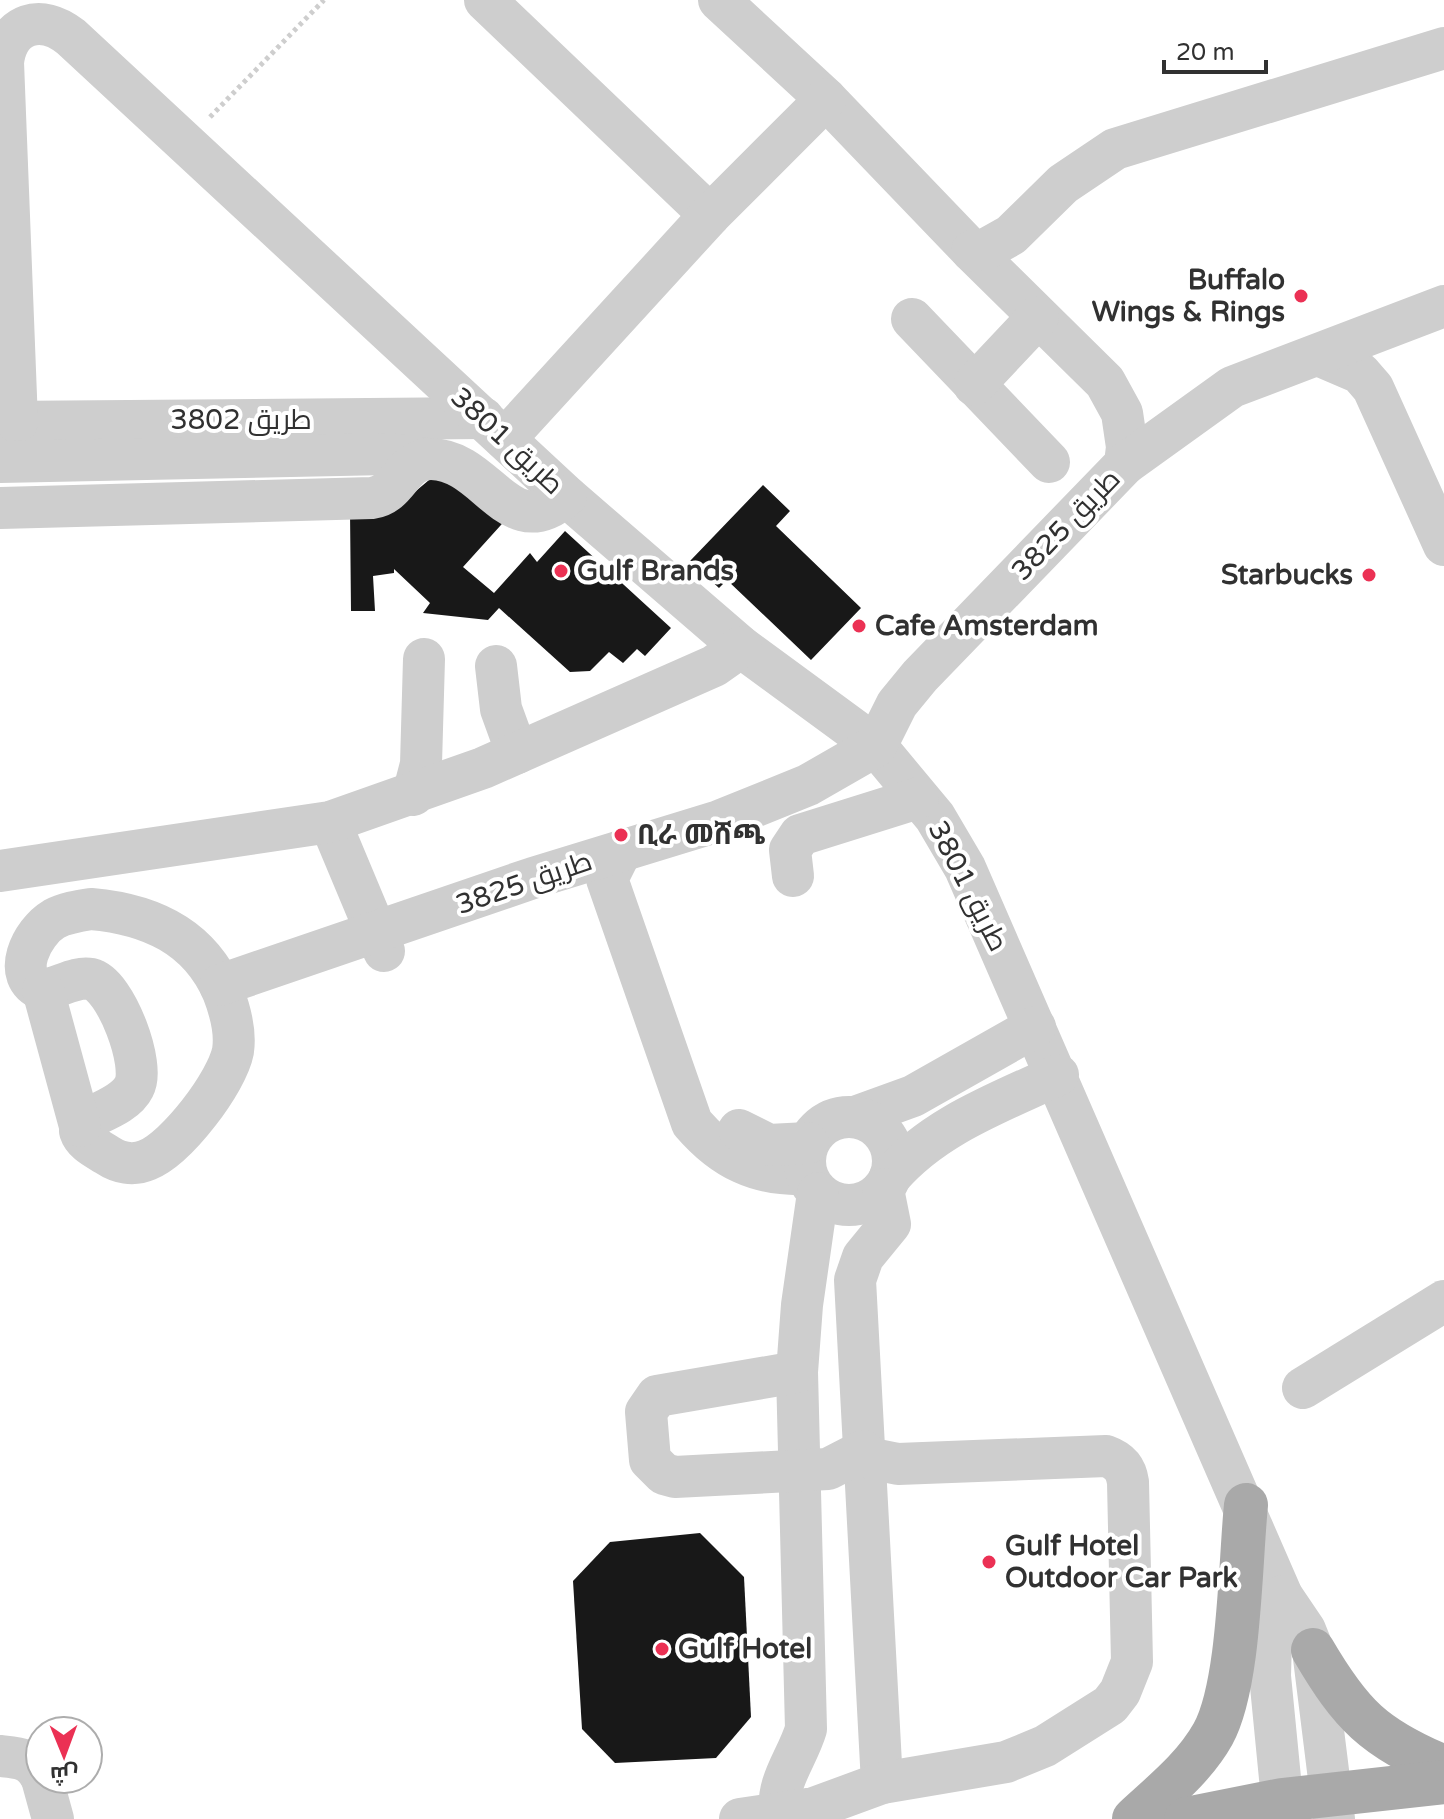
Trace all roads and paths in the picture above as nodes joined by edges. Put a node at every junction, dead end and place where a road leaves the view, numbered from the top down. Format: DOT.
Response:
graph roads {
  1 [pos="324,0"];
  2 [pos="485,0"];
  3 [pos="719,0"];
  4 [pos="1444,48"];
  5 [pos="826,99"];
  6 [pos="186,143"];
  7 [pos="710,215"];
  8 [pos="972,251"];
  9 [pos="1444,306"];
  10 [pos="1038,317"];
  11 [pos="912,319"];
  12 [pos="1318,355"];
  13 [pos="974,385"];
  14 [pos="8,422"];
  15 [pos="494,428"];
  16 [pos="0,462"];
  17 [pos="1049,462"];
  18 [pos="1125,464"];
  19 [pos="137,466"];
  20 [pos="0,483"];
  21 [pos="566,496"];
  22 [pos="0,508"];
  23 [pos="1444,545"];
  24 [pos="741,647"];
  25 [pos="424,659"];
  26 [pos="496,666"];
  27 [pos="517,753"];
  28 [pos="897,772"];
  29 [pos="413,795"];
  30 [pos="330,822"];
  31 [pos="619,867"];
  32 [pos="0,871"];
  33 [pos="793,876"];
  34 [pos="380,942"];
  35 [pos="43,990"];
  36 [pos="226,1001"];
  37 [pos="1035,1027"];
  38 [pos="1058,1075"];
  39 [pos="855,1117"];
  40 [pos="80,1126"];
  41 [pos="811,1170"];
  42 [pos="896,1207"];
  43 [pos="1444,1301"];
  44 [pos="797,1372"];
  45 [pos="1303,1388"];
  46 [pos="863,1451"];
  47 [pos="797,1471"];
  48 [pos="1246,1505"];
  49 [pos="1282,1596"];
  50 [pos="1313,1650"];
  51 [pos="806,1729"];
  52 [pos="0,1756"];
  53 [pos="24,1760"];
  54 [pos="1444,1767"];
  55 [pos="1444,1782"];
  56 [pos="870,1788"];
  57 [pos="46,1795"];
  58 [pos="1333,1807"];
  59 [pos="1283,1810"];
  60 [pos="760,1817"];
  61 [pos="53,1819"];
  62 [pos="1134,1819"];
  63 [pos="1186,1819"];
  1 -- 6 [label="path"];
  2 -- 7 [label="street"];
  3 -- 5 [label="street"];
  4 -- 8 [label="street"];
  5 -- 7 [label="street"];
  5 -- 8 [label="street"];
  6 -- 14 [label="street, طريق 3801"];
  6 -- 15 [label="street, طريق 3801"];
  7 -- 15 [label="street"];
  8 -- 10 [label="street"];
  9 -- 12 [label="street, طريق 3825"];
  10 -- 13 [label="street"];
  10 -- 18 [label="street"];
  11 -- 13 [label="street"];
  12 -- 18 [label="street, طريق 3825"];
  12 -- 23 [label="street"];
  13 -- 17 [label="street"];
  14 -- 19 [label="street, طريق 3802"];
  15 -- 19 [label="street, طريق 3802"];
  15 -- 21 [label="street, طريق 3801"];
  16 -- 19 [label="street"];
  18 -- 28 [label="street, طريق 3825"];
  19 -- 20 [label="street"];
  19 -- 21 [label="street"];
  19 -- 22 [label="street"];
  21 -- 24 [label="street, طريق 3801"];
  24 -- 27 [label="street"];
  24 -- 28 [label="street, طريق 3801"];
  25 -- 29 [label="street"];
  26 -- 27 [label="street"];
  27 -- 29 [label="street"];
  28 -- 31 [label="street, طريق 3825"];
  28 -- 33 [label="street"];
  28 -- 37 [label="street, طريق 3801"];
  29 -- 30 [label="street"];
  30 -- 32 [label="street"];
  30 -- 34 [label="street"];
  31 -- 34 [label="street, طريق 3825"];
  31 -- 41 [label="street"];
  34 -- 36 [label="street, طريق 3825"];
  35 -- 36 [label="street"];
  35 -- 40 [label="street"];
  35 -- 40 [label="street"];
  36 -- 40 [label="street"];
  37 -- 38 [label="street, طريق 3801"];
  37 -- 39 [label="street"];
  38 -- 42 [label="street"];
  38 -- 48 [label="street, طريق 3801"];
  39 -- 41 [label="street"];
  39 -- 42 [label="street"];
  41 -- 42 [label="street"];
  41 -- 44 [label="street"];
  42 -- 46 [label="street"];
  43 -- 45 [label="street"];
  44 -- 47 [label="street"];
  44 -- 47 [label="street"];
  46 -- 47 [label="street"];
  46 -- 56 [label="street"];
  46 -- 56 [label="street"];
  47 -- 51 [label="street"];
  48 -- 49 [label="street, طريق 3801"];
  48 -- 62 [label="main road"];
  49 -- 50 [label="street, طريق 3801"];
  49 -- 59 [label="street"];
  50 -- 54 [label="main road"];
  50 -- 58 [label="street, طريق 3801"];
  51 -- 56 [label="street"];
  51 -- 60 [label="street"];
  52 -- 53 [label="street"];
  55 -- 58 [label="main road"];
  56 -- 60 [label="street"];
  57 -- 61 [label="street"];
  58 -- 59 [label="main road"];
  59 -- 63 [label="main road"];
}
